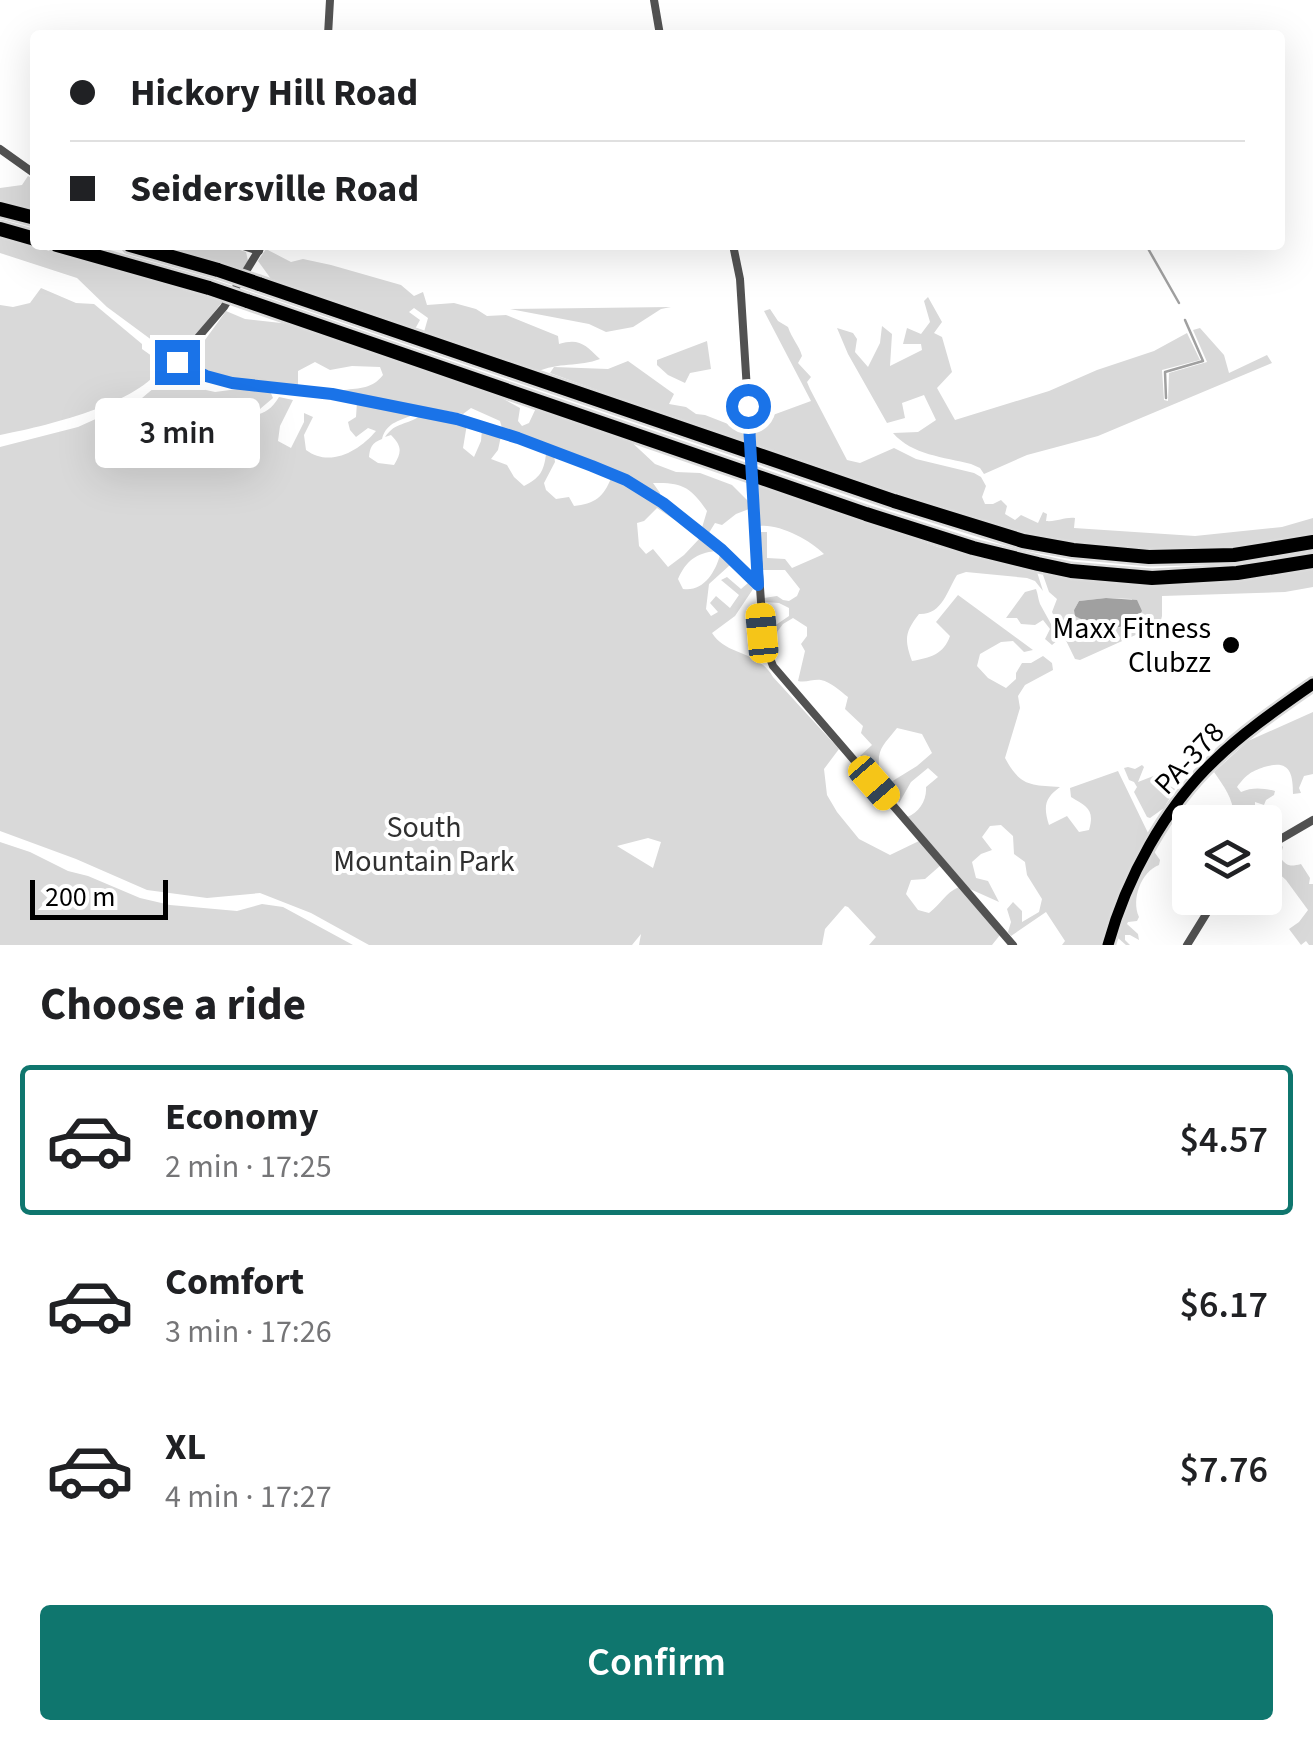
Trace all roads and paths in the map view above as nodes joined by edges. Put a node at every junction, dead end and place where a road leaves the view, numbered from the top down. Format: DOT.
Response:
graph roads {
  1 [pos="330,0"];
  2 [pos="654,0"];
  3 [pos="328,30"];
  4 [pos="659,30"];
  5 [pos="0,149"];
  6 [pos="30,170"];
  7 [pos="0,209"];
  8 [pos="30,217"];
  9 [pos="0,229"];
  10 [pos="30,238"];
  11 [pos="75,250"];
  12 [pos="148,250"];
  13 [pos="260,250"];
  14 [pos="734,250"];
  15 [pos="1313,542"];
  16 [pos="1313,562"];
  17 [pos="758,585"];
  18 [pos="1313,684"];
  19 [pos="1313,820"];
  20 [pos="1282,838"];
  21 [pos="1206,915"];
  22 [pos="1013,945"];
  23 [pos="1108,945"];
  24 [pos="1187,945"];
  1 -- 3 [label="street"];
  2 -- 4 [label="street"];
  5 -- 6 [label="street"];
  7 -- 8 [label="highway"];
  9 -- 10 [label="highway"];
  11 -- 16 [label="highway, bridge"];
  12 -- 15 [label="highway, bridge"];
  13 -- 17 [label="street"];
  14 -- 17 [label="street, bridge"];
  17 -- 22 [label="street"];
  18 -- 23 [label="main road, PA-378"];
  19 -- 20 [label="street"];
  21 -- 24 [label="street"];
}
